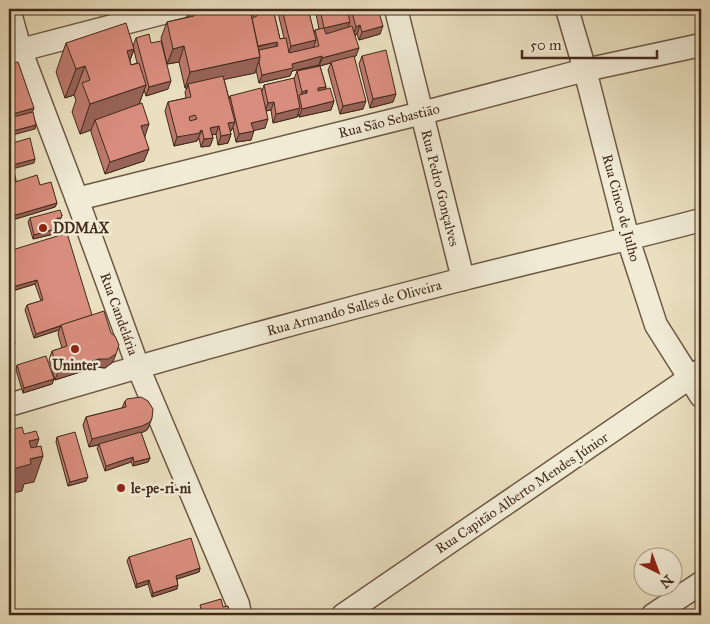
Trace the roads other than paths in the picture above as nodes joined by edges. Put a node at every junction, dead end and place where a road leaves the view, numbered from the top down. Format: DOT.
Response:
graph roads {
  1 [pos="9,9"];
  2 [pos="178,9"];
  3 [pos="396,9"];
  4 [pos="568,9"];
  5 [pos="701,45"];
  6 [pos="14,51"];
  7 [pos="585,70"];
  8 [pos="422,113"];
  9 [pos="78,199"];
  10 [pos="701,220"];
  11 [pos="628,240"];
  12 [pos="463,279"];
  13 [pos="138,367"];
  14 [pos="697,382"];
  15 [pos="9,405"];
  16 [pos="698,592"];
  17 [pos="241,612"];
  18 [pos="343,615"];
  19 [pos="652,615"];
  1 -- 6 [label="street, Rua Candelária"];
  2 -- 6 [label="street"];
  3 -- 8 [label="street, Rua Pedro Gonçalves"];
  4 -- 7 [label="street, Rua Cinco de Julho"];
  5 -- 7 [label="street, Rua São Sebastião"];
  6 -- 9 [label="street, Rua Candelária"];
  7 -- 8 [label="street, Rua São Sebastião"];
  7 -- 11 [label="street, Rua Cinco de Julho"];
  8 -- 9 [label="street, Rua São Sebastião"];
  8 -- 12 [label="street, Rua Pedro Gonçalves"];
  9 -- 13 [label="street, Rua Candelária"];
  10 -- 11 [label="street, Rua Armando Salles de Oliveira"];
  11 -- 12 [label="street, Rua Armando Salles de Oliveira"];
  11 -- 14 [label="street, Rua Cinco de Julho"];
  12 -- 13 [label="street, Rua Armando Salles de Oliveira"];
  13 -- 15 [label="street, Rua Armando Salles de Oliveira"];
  13 -- 17 [label="street, Rua Candelária"];
  14 -- 18 [label="street, Rua Capitão Alberto Mendes Júnior"];
  16 -- 19 [label="street"];
}
